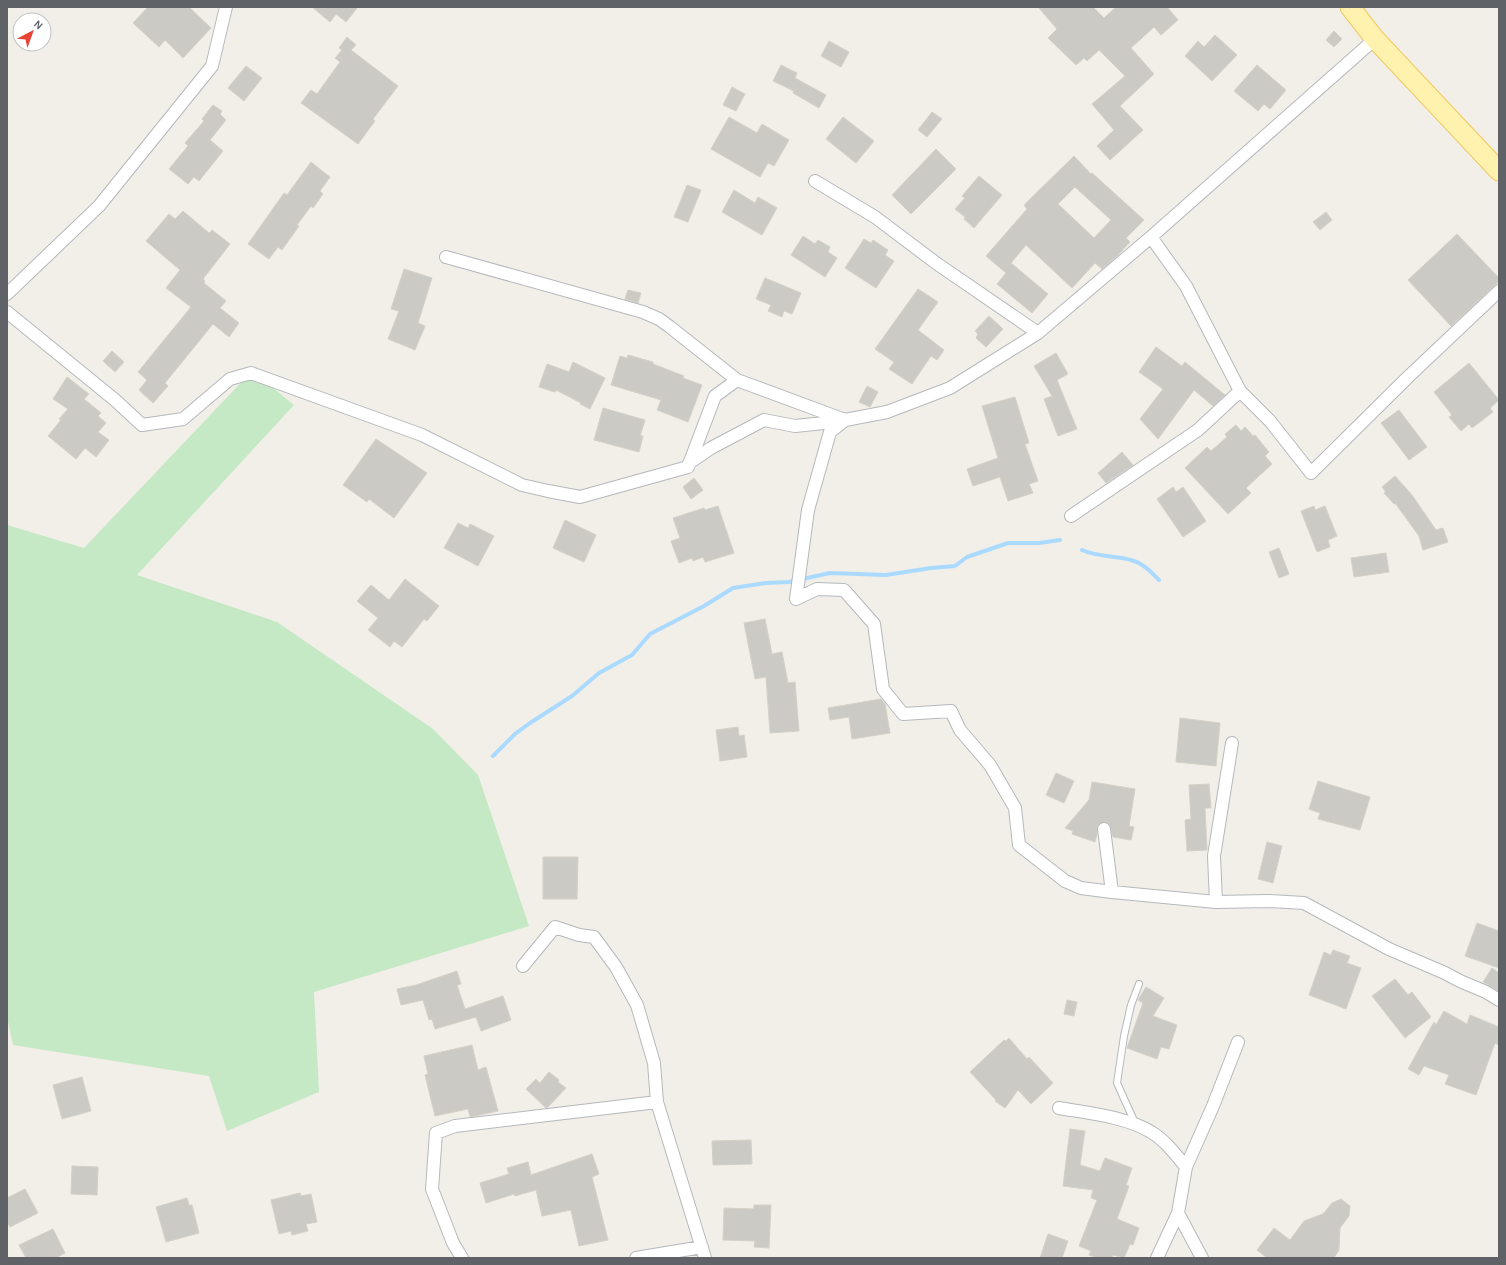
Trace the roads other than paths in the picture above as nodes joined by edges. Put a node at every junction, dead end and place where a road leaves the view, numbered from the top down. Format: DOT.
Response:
graph roads {
  1 [pos="226,7"];
  2 [pos="1350,7"];
  3 [pos="1375,39"];
  4 [pos="1499,170"];
  5 [pos="815,181"];
  6 [pos="1151,237"];
  7 [pos="446,257"];
  8 [pos="1499,290"];
  9 [pos="7,294"];
  10 [pos="7,312"];
  11 [pos="1038,333"];
  12 [pos="737,380"];
  13 [pos="1240,391"];
  14 [pos="845,420"];
  15 [pos="689,463"];
  16 [pos="1071,516"];
  17 [pos="1232,743"];
  18 [pos="1104,828"];
  19 [pos="1112,892"];
  20 [pos="1216,902"];
  21 [pos="523,966"];
  22 [pos="1139,984"];
  23 [pos="1499,1000"];
  24 [pos="1238,1042"];
  25 [pos="657,1102"];
  26 [pos="1059,1108"];
  27 [pos="1135,1123"];
  28 [pos="1186,1167"];
  29 [pos="1178,1213"];
  30 [pos="703,1252"];
  31 [pos="462,1258"];
  32 [pos="636,1258"];
  33 [pos="1157,1258"];
  34 [pos="1202,1258"];
  1 -- 9 [label="street"];
  2 -- 3 [label="main road"];
  3 -- 4 [label="main road"];
  3 -- 6 [label="street"];
  5 -- 11 [label="street"];
  6 -- 11 [label="street"];
  6 -- 13 [label="street"];
  7 -- 12 [label="street"];
  8 -- 13 [label="street"];
  10 -- 15 [label="street"];
  11 -- 14 [label="street"];
  12 -- 14 [label="street"];
  12 -- 15 [label="street"];
  13 -- 16 [label="street"];
  14 -- 15 [label="street"];
  14 -- 19 [label="street"];
  17 -- 20 [label="street"];
  18 -- 19 [label="street"];
  19 -- 20 [label="street"];
  20 -- 23 [label="street"];
  21 -- 25 [label="street"];
  22 -- 27 [label="lane"];
  24 -- 28 [label="street"];
  25 -- 30 [label="street"];
  25 -- 31 [label="street"];
  26 -- 27 [label="street"];
  27 -- 28 [label="street"];
  28 -- 29 [label="street"];
  29 -- 33 [label="street"];
  29 -- 34 [label="street"];
  30 -- 32 [label="street"];
}
